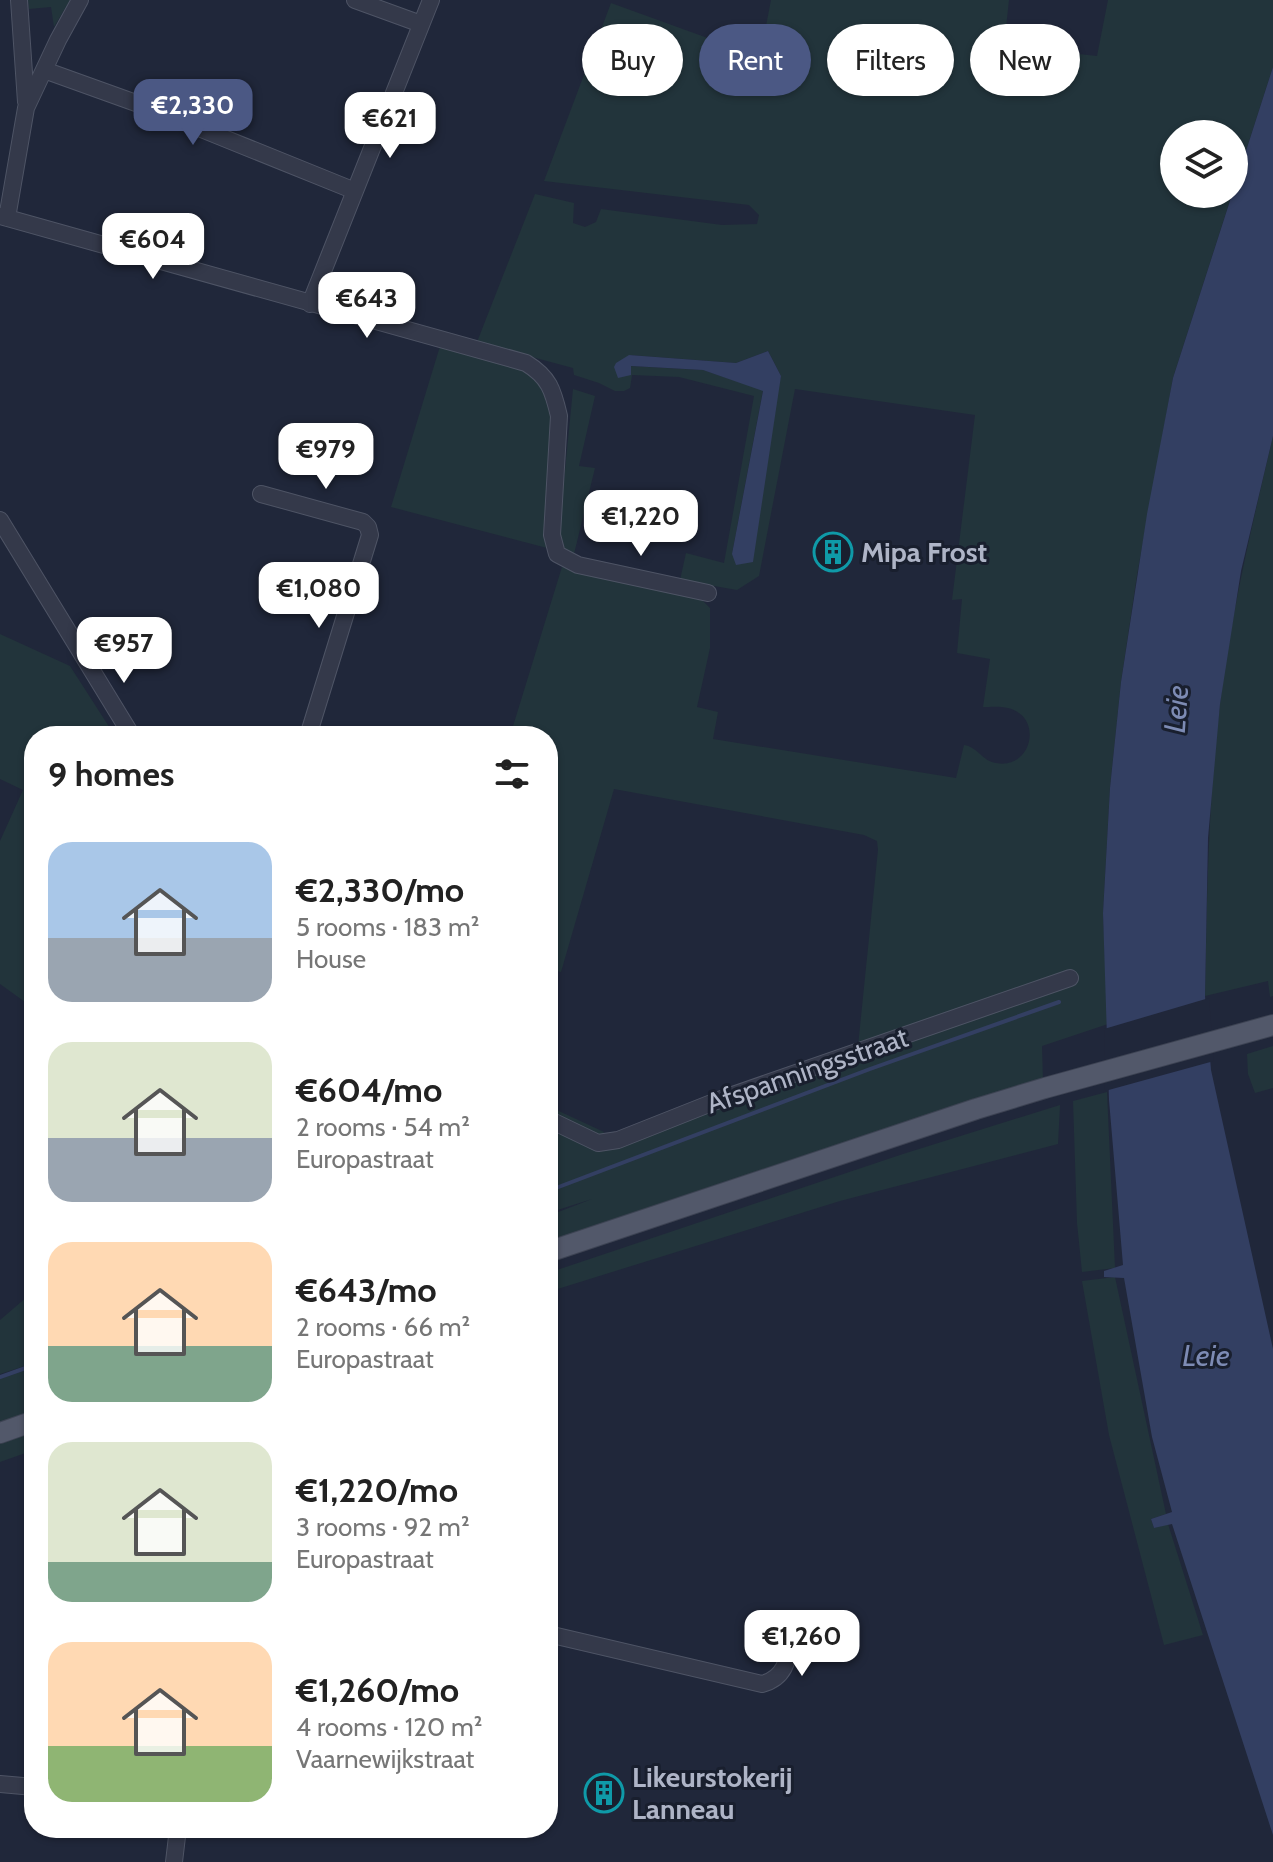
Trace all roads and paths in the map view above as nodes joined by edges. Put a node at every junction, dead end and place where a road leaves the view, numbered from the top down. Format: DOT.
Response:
graph roads {
  1 [pos="19,0"];
  2 [pos="80,0"];
  3 [pos="355,0"];
  4 [pos="431,0"];
  5 [pos="421,24"];
  6 [pos="44,70"];
  7 [pos="26,108"];
  8 [pos="355,191"];
  9 [pos="4,217"];
  10 [pos="310,304"];
  11 [pos="261,494"];
  12 [pos="0,520"];
  13 [pos="708,593"];
  14 [pos="126,726"];
  15 [pos="311,726"];
  16 [pos="1070,978"];
  17 [pos="1273,1025"];
  18 [pos="558,1124"];
  19 [pos="558,1249"];
  20 [pos="24,1425"];
  21 [pos="0,1433"];
  22 [pos="793,1630"];
  23 [pos="558,1636"];
  24 [pos="0,1784"];
  25 [pos="24,1786"];
  26 [pos="177,1838"];
  27 [pos="174,1862"];
  1 -- 7 [label="street"];
  2 -- 6 [label="street"];
  3 -- 5 [label="street"];
  4 -- 5 [label="street"];
  5 -- 8 [label="street"];
  6 -- 7 [label="street"];
  6 -- 8 [label="street"];
  7 -- 9 [label="street"];
  8 -- 10 [label="street"];
  9 -- 10 [label="street"];
  10 -- 13 [label="street"];
  11 -- 15 [label="street"];
  12 -- 14 [label="street"];
  16 -- 18 [label="street, Afspanningsstraat"];
  17 -- 19 [label="main road"];
  20 -- 21 [label="main road"];
  22 -- 23 [label="street"];
  24 -- 25 [label="street"];
  26 -- 27 [label="street"];
}
